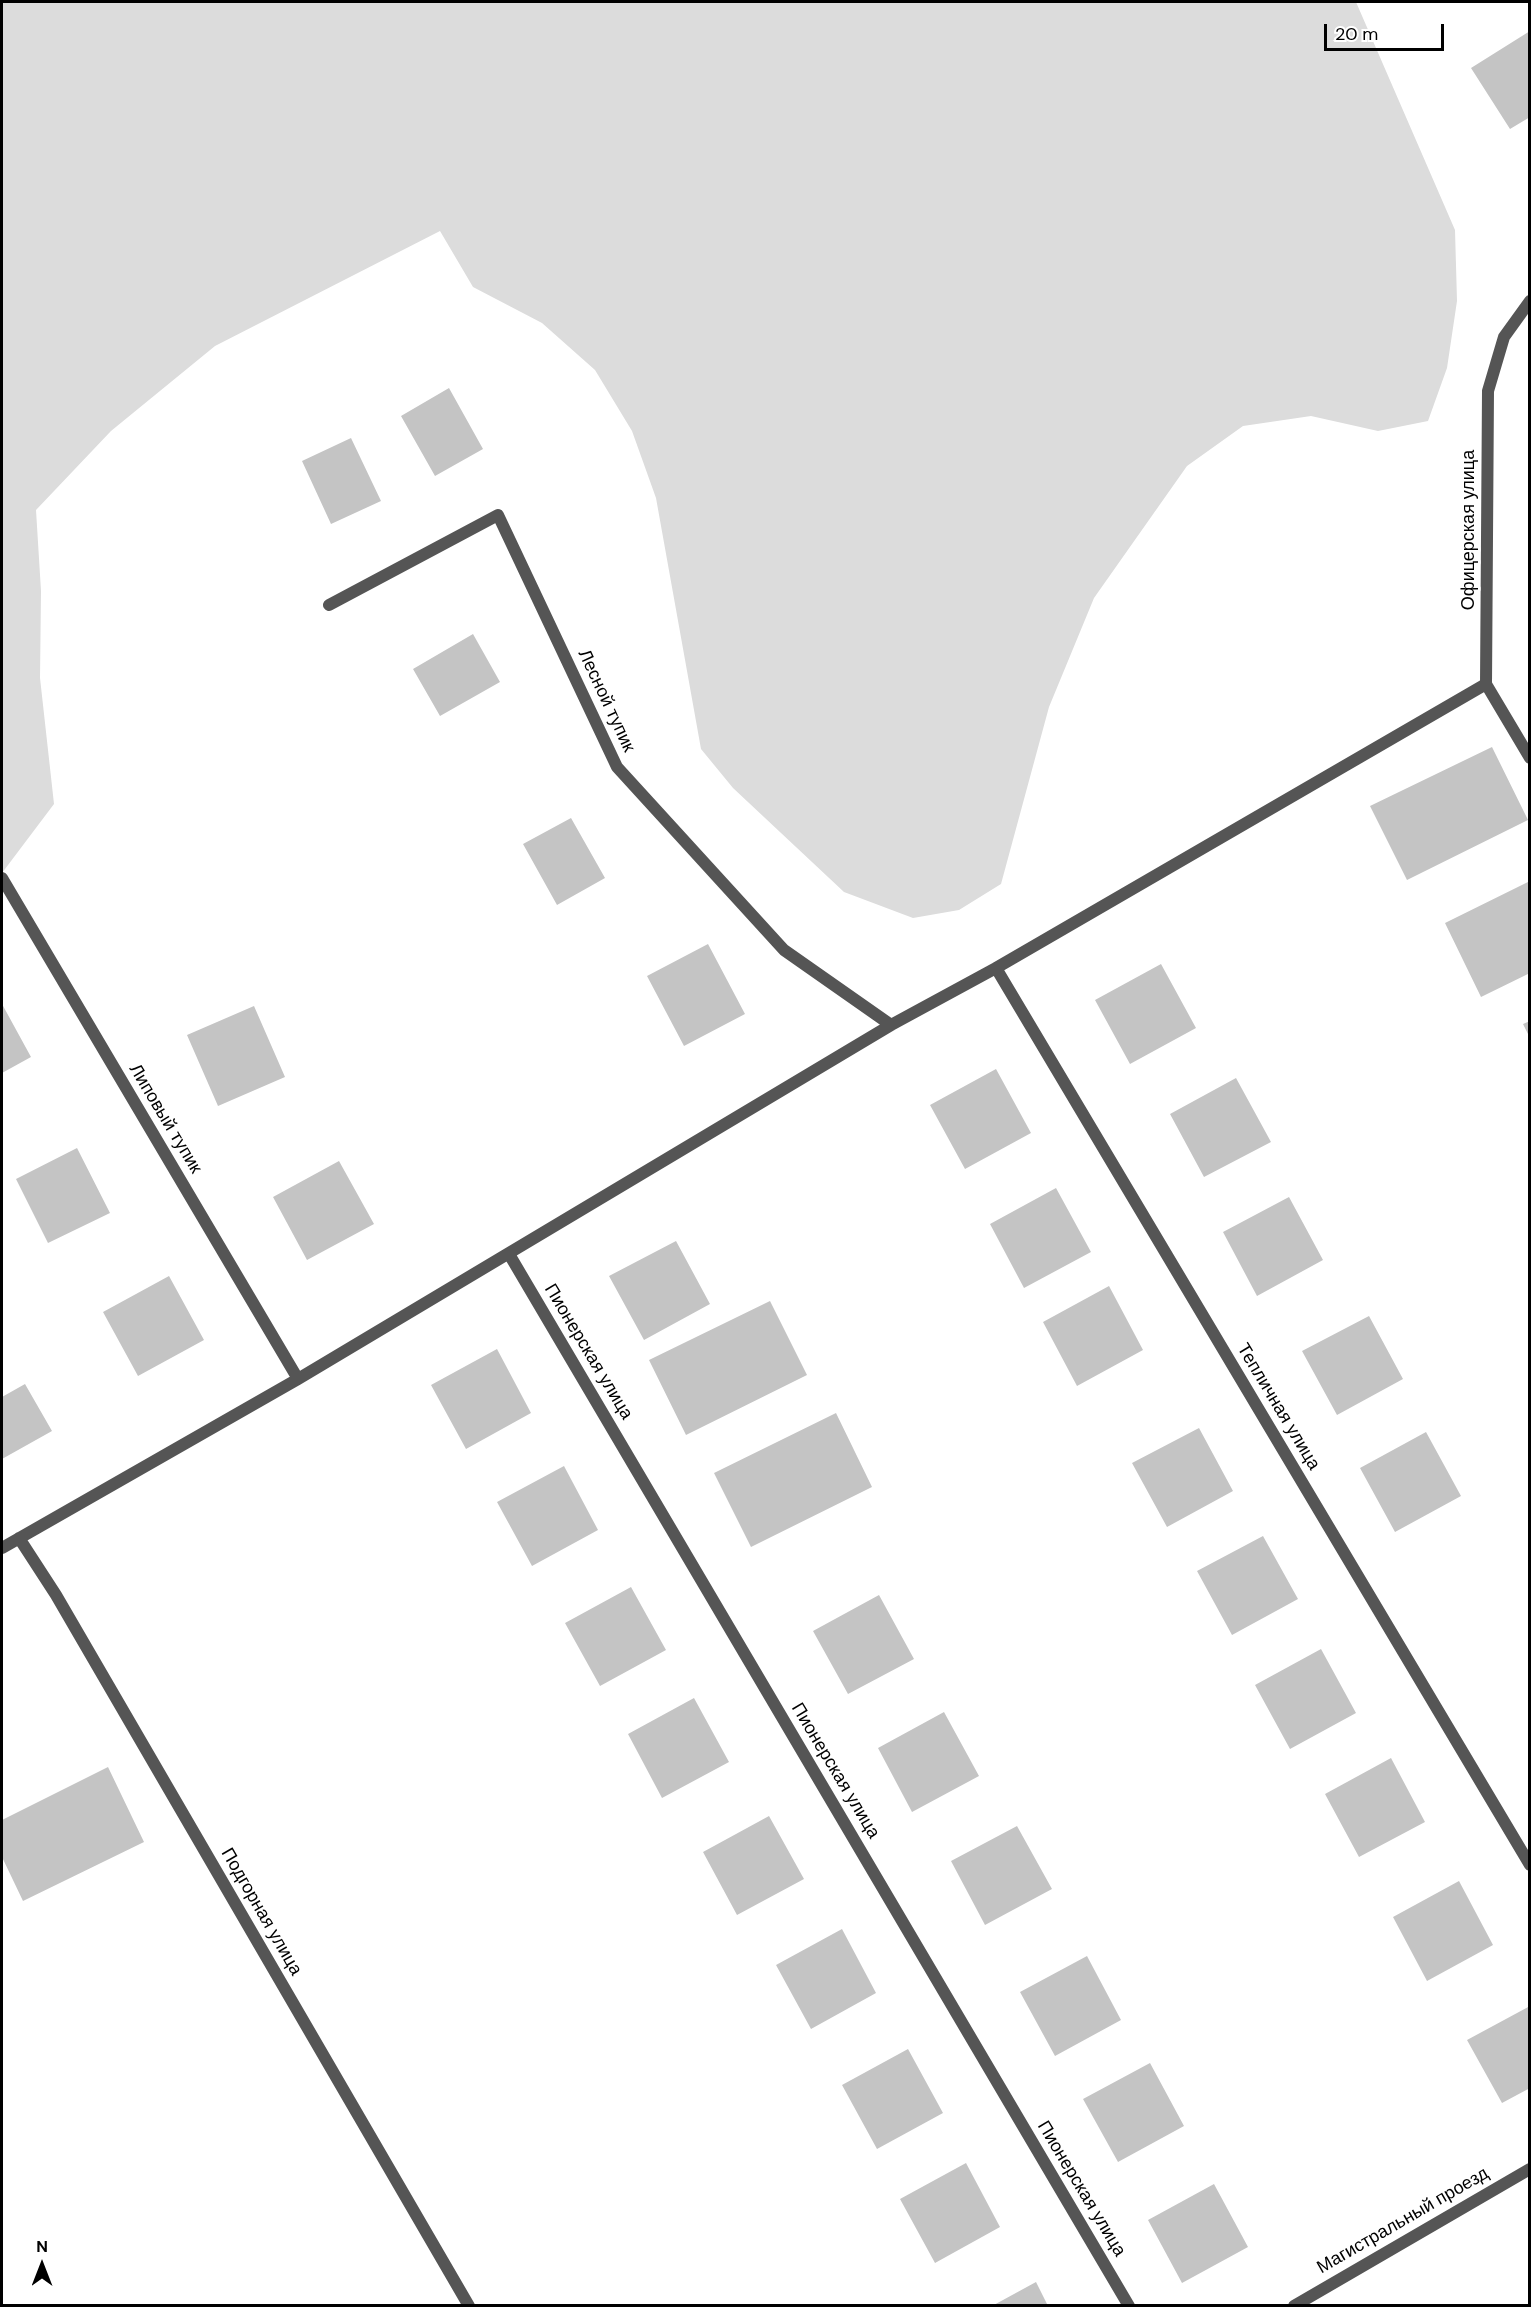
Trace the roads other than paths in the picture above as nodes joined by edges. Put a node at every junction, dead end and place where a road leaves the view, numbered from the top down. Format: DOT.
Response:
graph roads {
  1 [pos="1530,301"];
  2 [pos="328,605"];
  3 [pos="1486,684"];
  4 [pos="1530,758"];
  5 [pos="2,878"];
  6 [pos="996,968"];
  7 [pos="891,1025"];
  8 [pos="509,1254"];
  9 [pos="298,1379"];
  10 [pos="19,1538"];
  11 [pos="2,1548"];
  12 [pos="1530,1865"];
  13 [pos="1530,2169"];
  14 [pos="469,2306"];
  15 [pos="1129,2306"];
  16 [pos="1294,2306"];
  1 -- 3 [label="street, Офицерская улица"];
  2 -- 7 [label="street, Лесной тупик"];
  3 -- 4 [label="street"];
  3 -- 6 [label="street"];
  5 -- 9 [label="street, Липовый тупик"];
  6 -- 7 [label="street"];
  6 -- 12 [label="street, Тепличная улица"];
  7 -- 8 [label="street"];
  8 -- 9 [label="street"];
  8 -- 15 [label="street, Пионерская улица"];
  9 -- 10 [label="street"];
  10 -- 11 [label="street"];
  10 -- 14 [label="street, Подгорная улица"];
  13 -- 16 [label="street, Магистральный проезд"];
}
